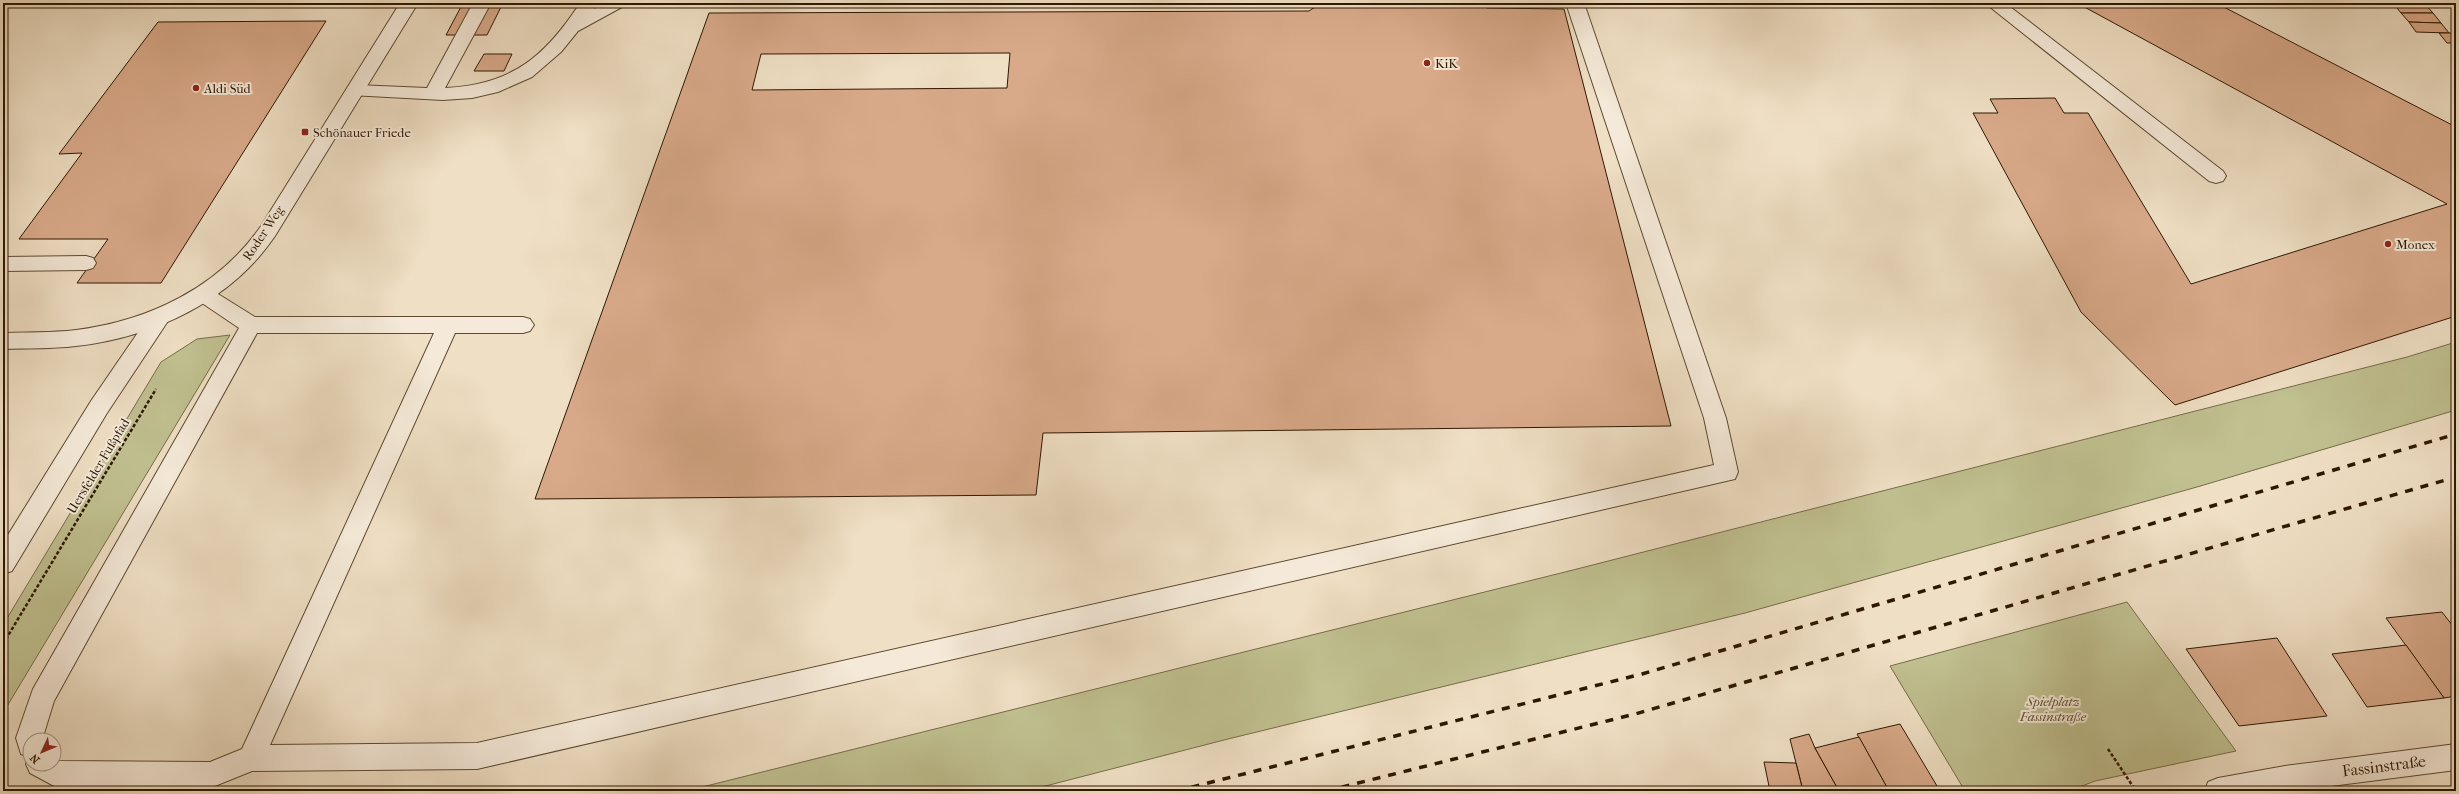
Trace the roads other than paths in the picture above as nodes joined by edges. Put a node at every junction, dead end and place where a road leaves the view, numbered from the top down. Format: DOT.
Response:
graph roads {
  1 [pos="409,3"];
  2 [pos="482,3"];
  3 [pos="589,3"];
  4 [pos="616,3"];
  5 [pos="1575,3"];
  6 [pos="1994,3"];
  7 [pos="573,29"];
  8 [pos="356,91"];
  9 [pos="433,93"];
  10 [pos="2216,176"];
  11 [pos="86,263"];
  12 [pos="3,264"];
  13 [pos="203,294"];
  14 [pos="159,318"];
  15 [pos="251,325"];
  16 [pos="448,325"];
  17 [pos="523,325"];
  18 [pos="3,341"];
  19 [pos="3,564"];
  20 [pos="30,732"];
  21 [pos="2456,757"];
  22 [pos="251,758"];
  23 [pos="53,772"];
  24 [pos="2218,791"];
  1 -- 8 [label="street, Roder Weg"];
  2 -- 9 [label="street"];
  3 -- 7 [label="street"];
  4 -- 7 [label="street"];
  5 -- 22 [label="street"];
  6 -- 10 [label="street"];
  7 -- 9 [label="street"];
  8 -- 9 [label="street"];
  8 -- 13 [label="street, Roder Weg"];
  11 -- 12 [label="street"];
  13 -- 14 [label="street, Roder Weg"];
  13 -- 15 [label="street"];
  14 -- 18 [label="street, Roder Weg"];
  14 -- 19 [label="street"];
  15 -- 16 [label="street"];
  15 -- 20 [label="street"];
  16 -- 17 [label="street"];
  16 -- 22 [label="street"];
  21 -- 24 [label="street, Fassinstraße"];
  22 -- 23 [label="street"];
}
